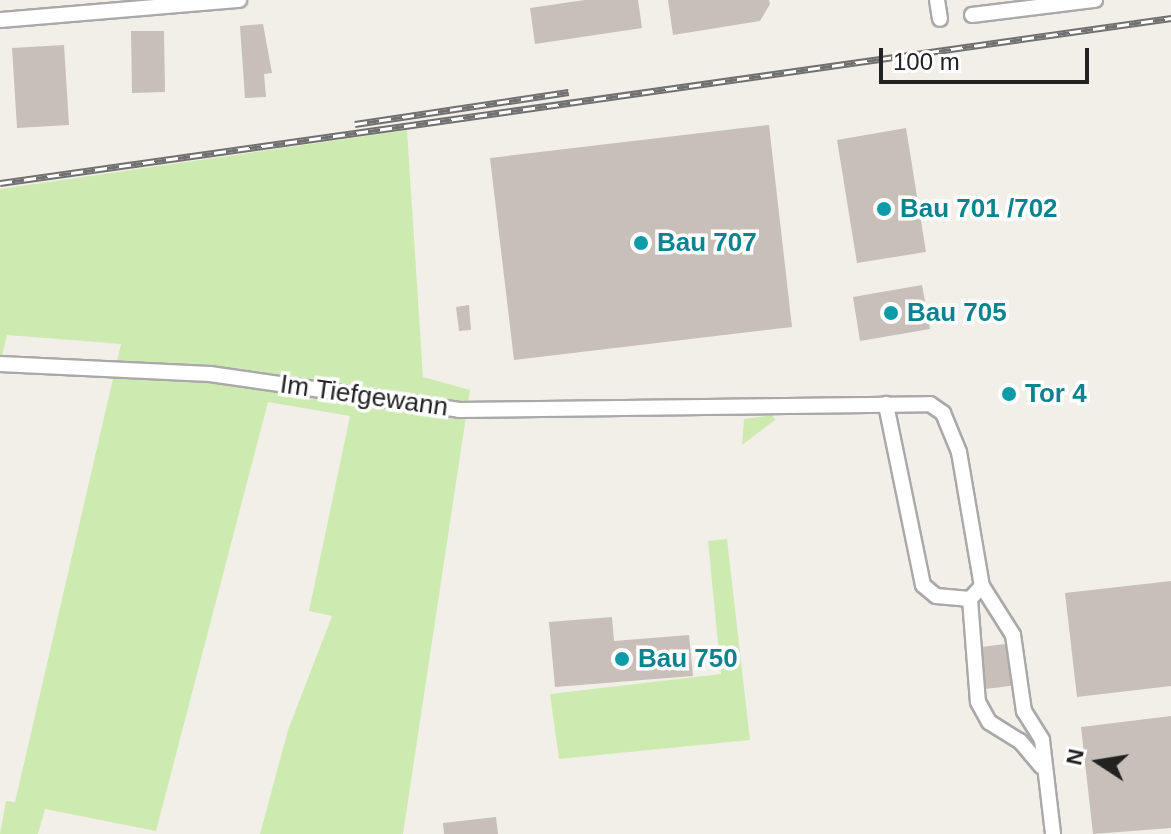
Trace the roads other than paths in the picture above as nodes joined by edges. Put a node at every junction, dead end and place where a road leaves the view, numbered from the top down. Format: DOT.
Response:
graph roads {
  1 [pos="239,0"];
  2 [pos="937,0"];
  3 [pos="1089,0"];
  4 [pos="972,15"];
  5 [pos="940,19"];
  6 [pos="0,20"];
  7 [pos="0,364"];
  8 [pos="886,404"];
  9 [pos="982,586"];
  10 [pos="970,599"];
  11 [pos="1042,768"];
  12 [pos="1053,834"];
  1 -- 6 [label="street"];
  2 -- 5 [label="street"];
  3 -- 4 [label="street"];
  7 -- 8 [label="street, Im Tiefgewann"];
  8 -- 9 [label="street, Im Tiefgewann"];
  8 -- 10 [label="street"];
  9 -- 10 [label="street"];
  9 -- 11 [label="street"];
  10 -- 11 [label="street"];
  11 -- 12 [label="street"];
}
